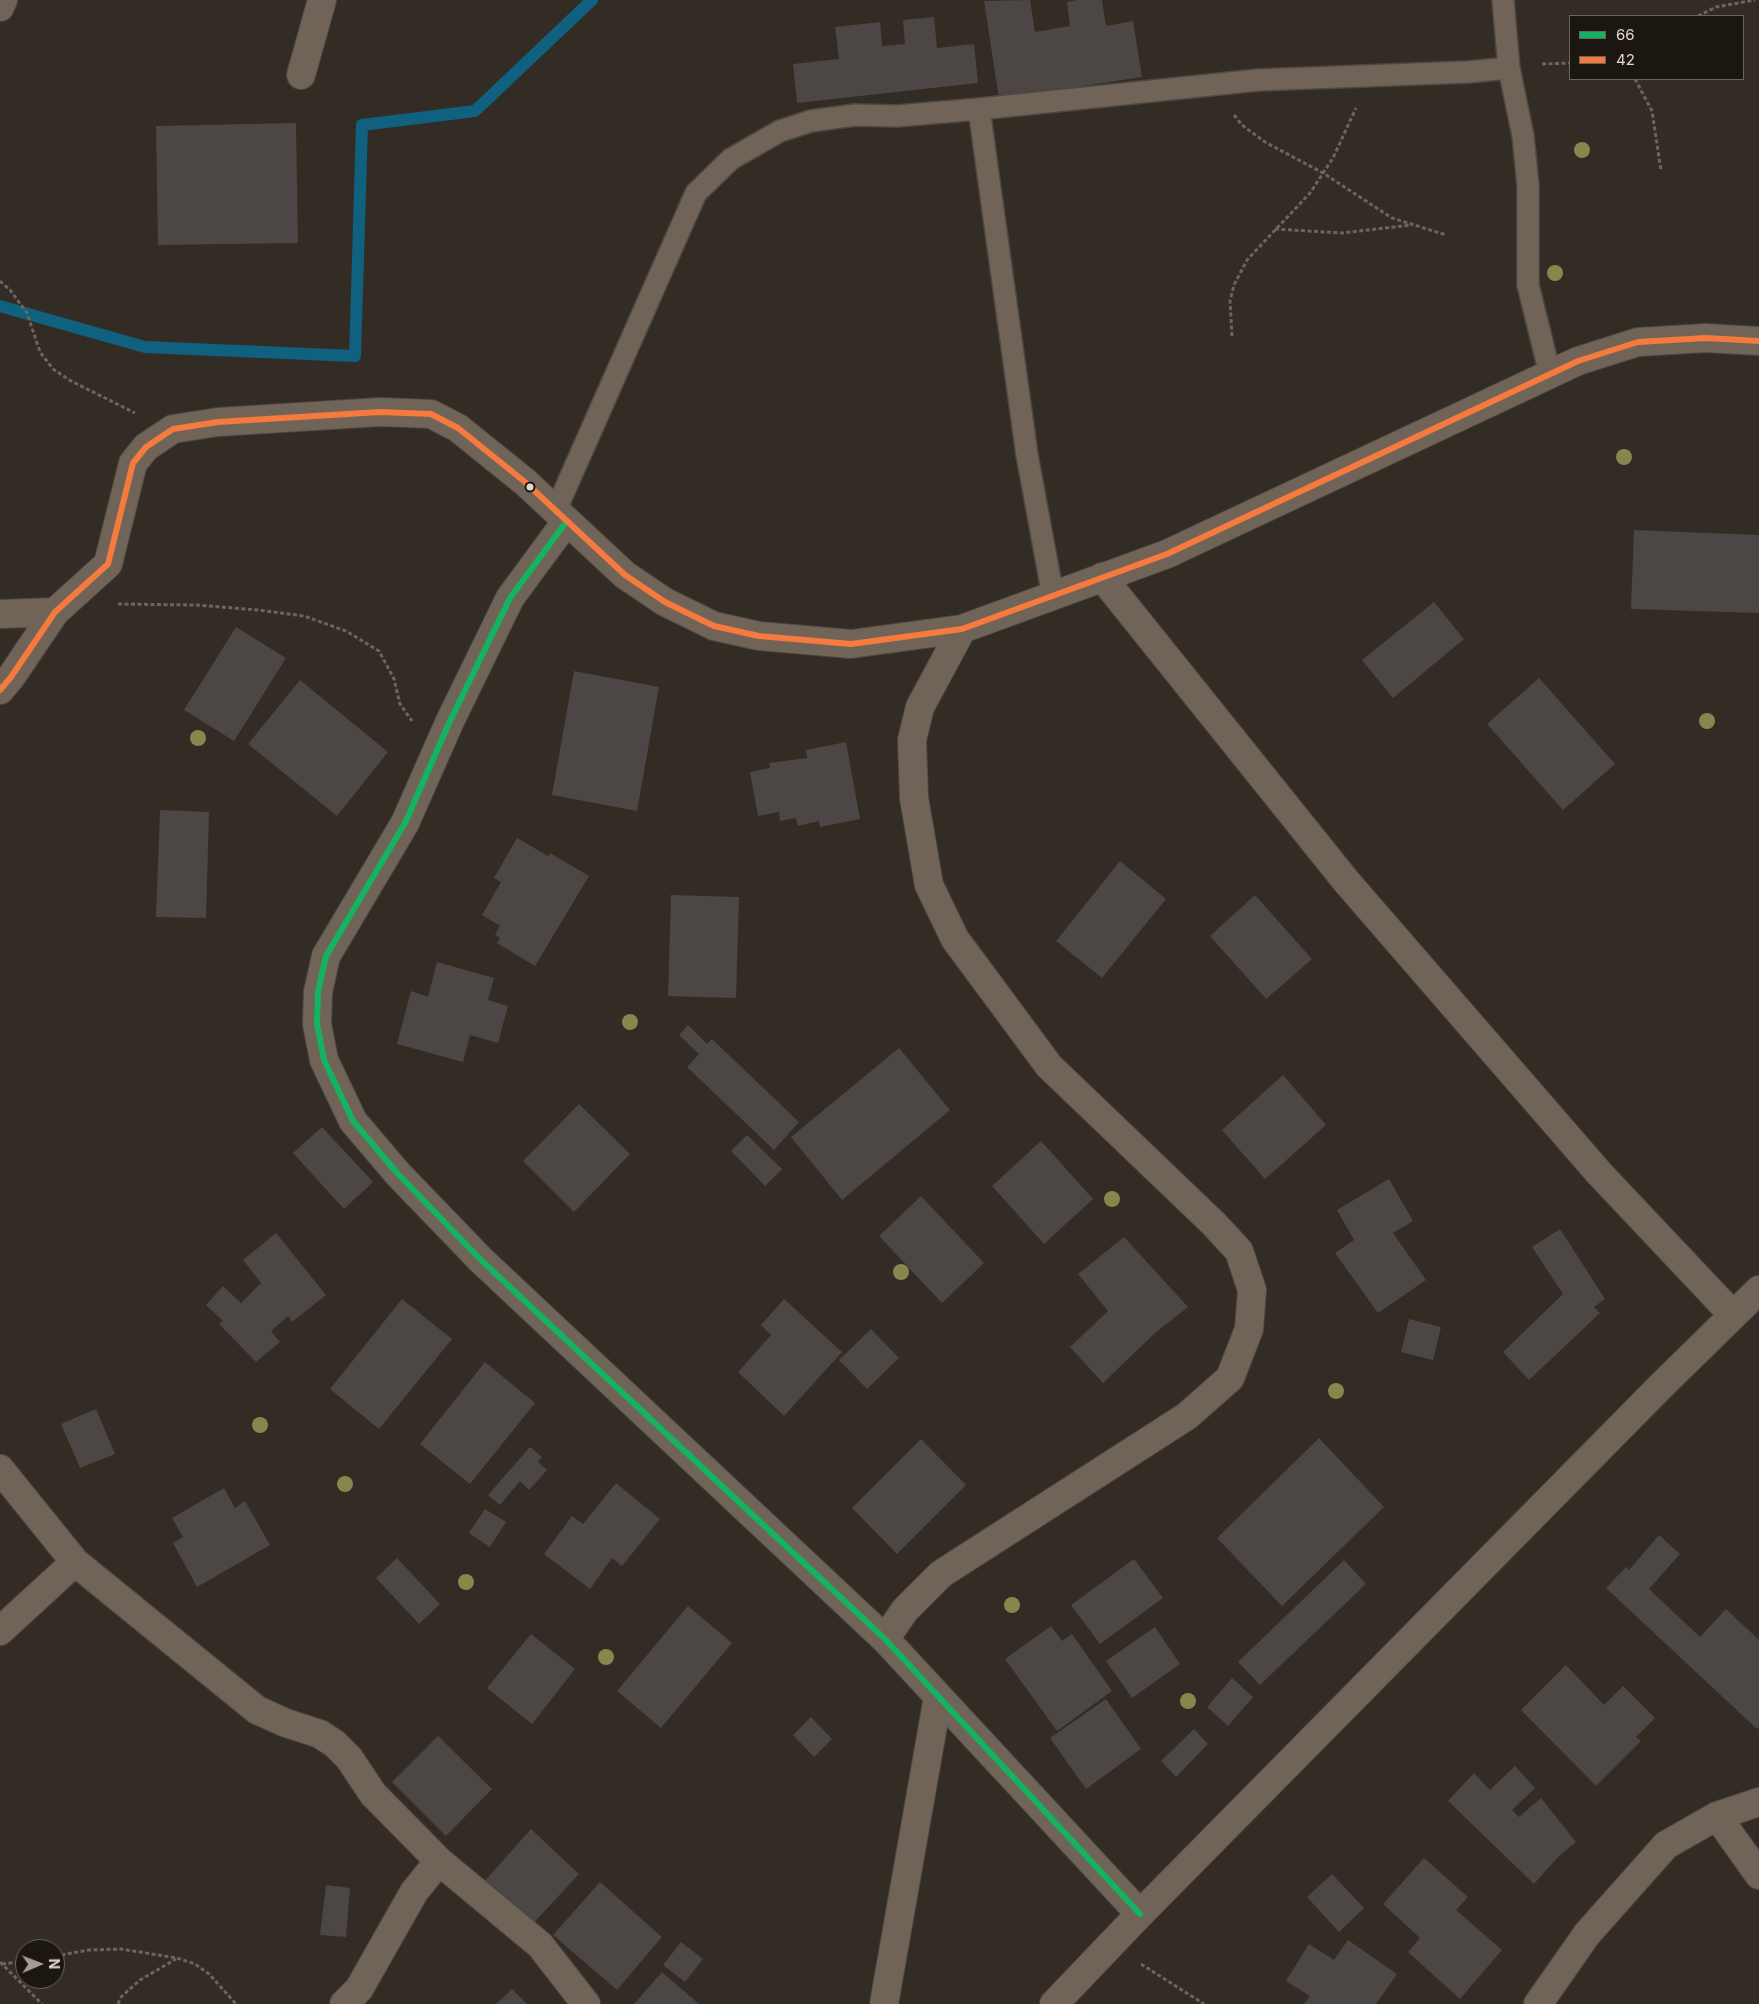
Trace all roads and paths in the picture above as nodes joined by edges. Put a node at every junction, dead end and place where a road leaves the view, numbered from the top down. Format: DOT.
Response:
graph roads {
  1 [pos="2,0"];
  2 [pos="322,0"];
  3 [pos="1503,0"];
  4 [pos="1755,0"];
  5 [pos="0,8"];
  6 [pos="1700,15"];
  7 [pos="1509,68"];
  8 [pos="1374,74"];
  9 [pos="301,75"];
  10 [pos="1637,80"];
  11 [pos="1218,84"];
  12 [pos="979,109"];
  13 [pos="1662,171"];
  14 [pos="1323,173"];
  15 [pos="1411,225"];
  16 [pos="1274,229"];
  17 [pos="1446,235"];
  18 [pos="0,282"];
  19 [pos="1232,336"];
  20 [pos="1759,341"];
  21 [pos="1550,374"];
  22 [pos="172,429"];
  23 [pos="560,517"];
  24 [pos="1102,578"];
  25 [pos="1053,596"];
  26 [pos="112,604"];
  27 [pos="55,612"];
  28 [pos="0,614"];
  29 [pos="962,629"];
  30 [pos="0,690"];
  31 [pos="436,754"];
  32 [pos="1759,1290"];
  33 [pos="1733,1315"];
  34 [pos="0,1469"];
  35 [pos="75,1562"];
  36 [pos="0,1631"];
  37 [pos="884,1639"];
  38 [pos="938,1697"];
  39 [pos="1759,1802"];
  40 [pos="1718,1816"];
  41 [pos="439,1861"];
  42 [pos="1759,1875"];
  43 [pos="1140,1914"];
  44 [pos="1111,1945"];
  45 [pos="65,1954"];
  46 [pos="177,1958"];
  47 [pos="15,1962"];
  48 [pos="1,1963"];
  49 [pos="42,2004"];
  50 [pos="118,2004"];
  51 [pos="236,2004"];
  52 [pos="344,2004"];
  53 [pos="586,2004"];
  54 [pos="884,2004"];
  55 [pos="1054,2004"];
  56 [pos="1204,2004"];
  57 [pos="1538,2004"];
  1 -- 5 [label="street"];
  2 -- 9 [label="street"];
  3 -- 7 [label="lane"];
  4 -- 6 [label="path"];
  7 -- 8 [label="lane"];
  7 -- 21 [label="lane"];
  8 -- 11 [label="lane"];
  8 -- 14 [label="path"];
  10 -- 13 [label="path"];
  11 -- 12 [label="lane"];
  11 -- 14 [label="path"];
  12 -- 23 [label="lane"];
  12 -- 25 [label="lane"];
  14 -- 15 [label="path"];
  14 -- 16 [label="path"];
  15 -- 16 [label="path"];
  15 -- 17 [label="path"];
  16 -- 19 [label="path"];
  18 -- 22 [label="path"];
  20 -- 21 [label="street"];
  21 -- 24 [label="street"];
  22 -- 23 [label="street"];
  22 -- 27 [label="street"];
  23 -- 29 [label="street"];
  23 -- 31 [label="street"];
  24 -- 25 [label="street"];
  24 -- 33 [label="street"];
  25 -- 29 [label="street"];
  26 -- 31 [label="path"];
  27 -- 28 [label="street"];
  27 -- 30 [label="street"];
  29 -- 37 [label="street"];
  31 -- 37 [label="street"];
  32 -- 33 [label="street"];
  33 -- 43 [label="street"];
  34 -- 35 [label="street"];
  35 -- 36 [label="street"];
  35 -- 41 [label="street"];
  37 -- 38 [label="street"];
  38 -- 43 [label="street"];
  38 -- 54 [label="street"];
  39 -- 40 [label="street"];
  40 -- 42 [label="street"];
  40 -- 57 [label="street"];
  41 -- 52 [label="street"];
  41 -- 53 [label="street"];
  43 -- 44 [label="street"];
  44 -- 55 [label="street"];
  44 -- 56 [label="path"];
  45 -- 46 [label="path"];
  46 -- 50 [label="path"];
  46 -- 51 [label="path"];
  47 -- 48 [label="path"];
  48 -- 49 [label="path"];
}
